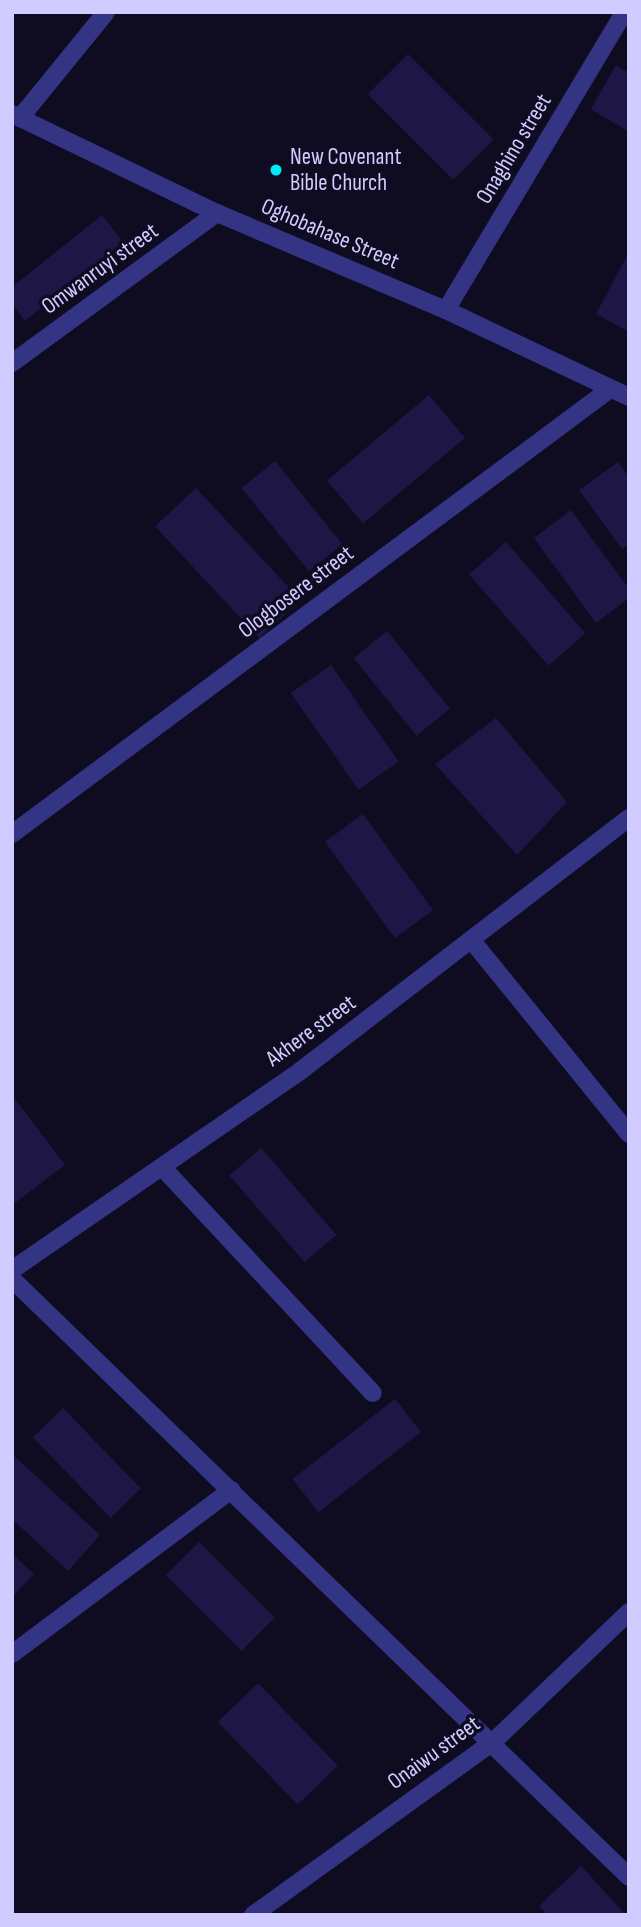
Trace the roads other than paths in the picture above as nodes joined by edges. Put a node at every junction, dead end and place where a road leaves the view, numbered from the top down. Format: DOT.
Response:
graph roads {
  1 [pos="106,12"];
  2 [pos="624,12"];
  3 [pos="16,116"];
  4 [pos="217,213"];
  5 [pos="446,310"];
  6 [pos="12,363"];
  7 [pos="610,389"];
  8 [pos="629,397"];
  9 [pos="629,818"];
  10 [pos="12,835"];
  11 [pos="473,942"];
  12 [pos="629,1134"];
  13 [pos="162,1167"];
  14 [pos="12,1270"];
  15 [pos="12,1279"];
  16 [pos="373,1393"];
  17 [pos="231,1490"];
  18 [pos="629,1612"];
  19 [pos="12,1654"];
  20 [pos="493,1742"];
  21 [pos="629,1877"];
  22 [pos="253,1915"];
  1 -- 3 [label="street"];
  2 -- 5 [label="street, Onaghino street"];
  3 -- 4 [label="street, Oghobahase Street"];
  4 -- 5 [label="street, Oghobahase Street"];
  4 -- 6 [label="street, Omwanruyi street"];
  5 -- 7 [label="street, Oghobahase Street"];
  7 -- 8 [label="street, Oghobahase Street"];
  7 -- 10 [label="street, Ologbosere street"];
  9 -- 11 [label="street, Akhere street"];
  11 -- 12 [label="street"];
  11 -- 13 [label="street, Akhere street"];
  13 -- 14 [label="street, Akhere street"];
  13 -- 16 [label="street"];
  15 -- 17 [label="street"];
  17 -- 19 [label="street"];
  17 -- 20 [label="street"];
  18 -- 20 [label="street, Onaiwu street"];
  20 -- 21 [label="street"];
  20 -- 22 [label="street, Onaiwu street"];
}
